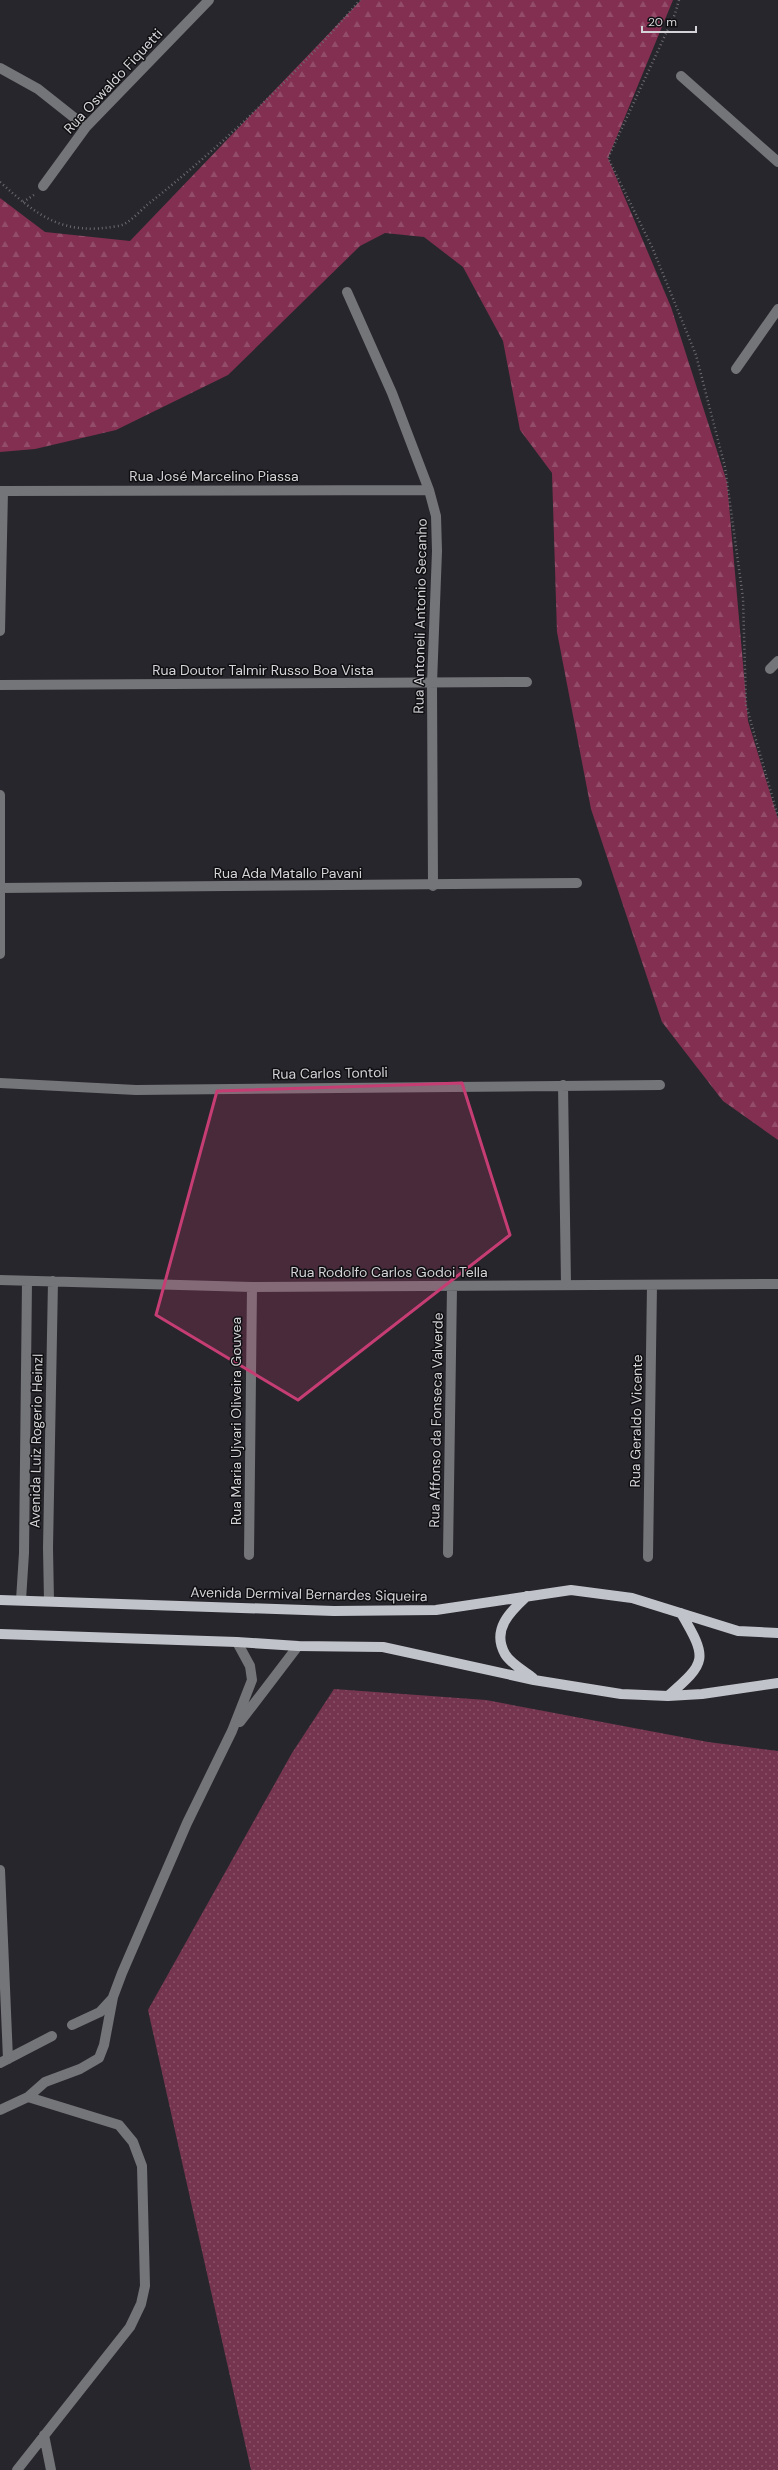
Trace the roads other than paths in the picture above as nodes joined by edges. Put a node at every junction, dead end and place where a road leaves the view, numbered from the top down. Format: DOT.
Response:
graph roads {
  1 [pos="209,0"];
  2 [pos="0,68"];
  3 [pos="681,76"];
  4 [pos="86,128"];
  5 [pos="778,162"];
  6 [pos="43,186"];
  7 [pos="347,292"];
  8 [pos="778,309"];
  9 [pos="736,369"];
  10 [pos="429,490"];
  11 [pos="2,491"];
  12 [pos="0,631"];
  13 [pos="778,661"];
  14 [pos="770,669"];
  15 [pos="527,682"];
  16 [pos="432,683"];
  17 [pos="0,685"];
  18 [pos="0,795"];
  19 [pos="577,883"];
  20 [pos="433,886"];
  21 [pos="0,888"];
  22 [pos="0,954"];
  23 [pos="0,1083"];
  24 [pos="563,1085"];
  25 [pos="660,1085"];
  26 [pos="0,1280"];
  27 [pos="27,1281"];
  28 [pos="53,1281"];
  29 [pos="566,1284"];
  30 [pos="778,1284"];
  31 [pos="652,1285"];
  32 [pos="252,1287"];
  33 [pos="452,1287"];
  34 [pos="448,1553"];
  35 [pos="249,1555"];
  36 [pos="648,1557"];
  37 [pos="527,1596"];
  38 [pos="0,1600"];
  39 [pos="21,1600"];
  40 [pos="49,1600"];
  41 [pos="682,1613"];
  42 [pos="778,1633"];
  43 [pos="0,1634"];
  44 [pos="237,1642"];
  45 [pos="298,1646"];
  46 [pos="534,1680"];
  47 [pos="778,1683"];
  48 [pos="668,1696"];
  49 [pos="232,1731"];
  50 [pos="0,1870"];
  51 [pos="113,1997"];
  52 [pos="72,2025"];
  53 [pos="52,2036"];
  54 [pos="4,2062"];
  55 [pos="28,2097"];
  56 [pos="0,2110"];
  57 [pos="44,2436"];
  58 [pos="17,2470"];
  59 [pos="51,2470"];
  1 -- 4 [label="street, Rua Oswaldo Fiquetti"];
  2 -- 4 [label="street"];
  3 -- 5 [label="street"];
  4 -- 6 [label="street, Rua Oswaldo Fiquetti"];
  7 -- 10 [label="street, Rua Antoneli Antonio Secanho"];
  8 -- 9 [label="street"];
  10 -- 11 [label="street, Rua José Marcelino Piassa"];
  10 -- 16 [label="street, Rua Antoneli Antonio Secanho"];
  11 -- 12 [label="street"];
  13 -- 14 [label="street"];
  15 -- 16 [label="street, Rua Doutor Talmir Russo Boa Vista"];
  16 -- 17 [label="street, Rua Doutor Talmir Russo Boa Vista"];
  16 -- 20 [label="street, Rua Antoneli Antonio Secanho"];
  18 -- 21 [label="street"];
  19 -- 20 [label="street, Rua Ada Matallo Pavani"];
  20 -- 21 [label="street, Rua Ada Matallo Pavani"];
  21 -- 22 [label="street"];
  23 -- 24 [label="street, Rua Carlos Tontoli"];
  24 -- 25 [label="street, Rua Carlos Tontoli"];
  24 -- 29 [label="street"];
  26 -- 27 [label="street, Rua Rodolfo Carlos Godoi Tella"];
  27 -- 28 [label="street, Rua Rodolfo Carlos Godoi Tella"];
  27 -- 39 [label="street, Avenida Luiz Rogerio Heinzl"];
  28 -- 32 [label="street, Rua Rodolfo Carlos Godoi Tella"];
  28 -- 40 [label="street, Avenida Luiz Rogerio Heinzl"];
  29 -- 31 [label="street, Rua Rodolfo Carlos Godoi Tella"];
  29 -- 33 [label="street, Rua Rodolfo Carlos Godoi Tella"];
  30 -- 31 [label="street, Rua Rodolfo Carlos Godoi Tella"];
  31 -- 36 [label="street, Rua Geraldo Vicente"];
  32 -- 33 [label="street, Rua Rodolfo Carlos Godoi Tella"];
  32 -- 35 [label="street, Rua Maria Ujvari Oliveira Gouvea"];
  33 -- 34 [label="street, Rua Affonso da Fonseca Valverde"];
  37 -- 40 [label="main road, Avenida Dermival Bernardes Siqueira"];
  37 -- 41 [label="main road, Avenida Dermival Bernardes Siqueira"];
  37 -- 46 [label="main road"];
  38 -- 39 [label="main road, Avenida Dermival Bernardes Siqueira"];
  39 -- 40 [label="main road, Avenida Dermival Bernardes Siqueira"];
  41 -- 42 [label="main road, Avenida Dermival Bernardes Siqueira"];
  41 -- 48 [label="main road"];
  43 -- 44 [label="main road"];
  44 -- 45 [label="main road"];
  44 -- 49 [label="street"];
  45 -- 46 [label="main road"];
  45 -- 49 [label="street"];
  46 -- 48 [label="main road"];
  47 -- 48 [label="main road"];
  49 -- 51 [label="street"];
  50 -- 54 [label="street"];
  51 -- 52 [label="street"];
  51 -- 55 [label="street"];
  53 -- 54 [label="street"];
  55 -- 56 [label="street"];
  55 -- 57 [label="street"];
  57 -- 58 [label="street"];
  57 -- 59 [label="street"];
}
